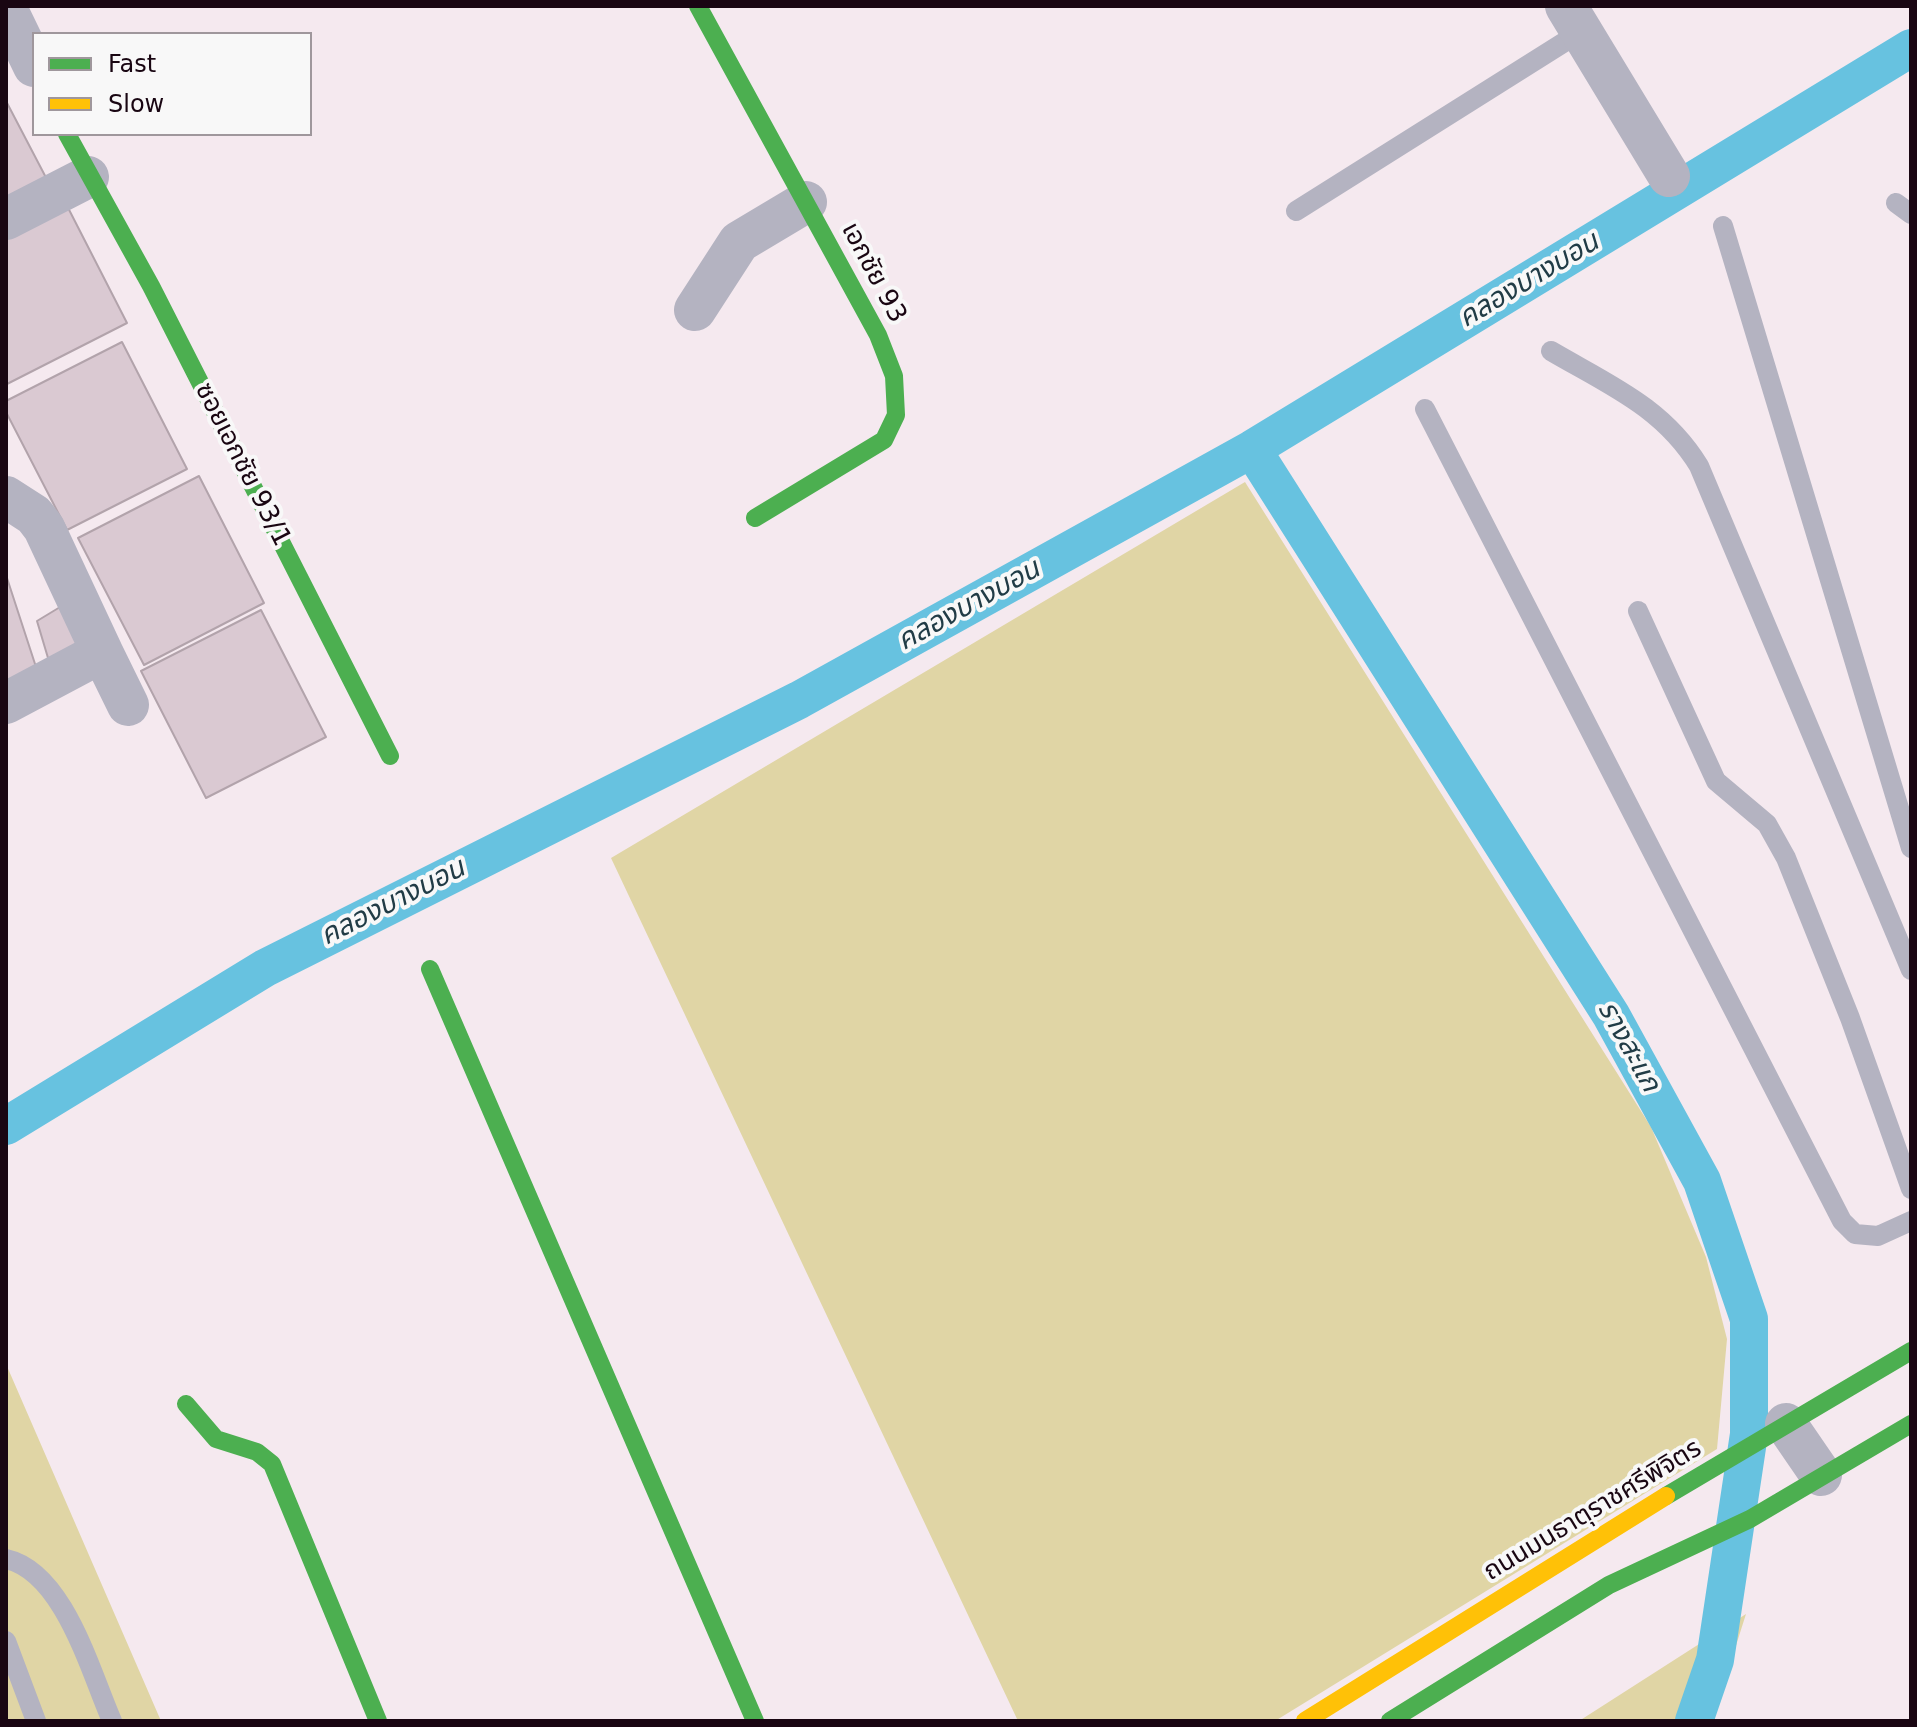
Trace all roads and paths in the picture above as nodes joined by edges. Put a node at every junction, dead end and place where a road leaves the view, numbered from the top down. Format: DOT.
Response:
graph roads {
  1 [pos="698,6"];
  2 [pos="6,8"];
  3 [pos="1574,18"];
  4 [pos="32,62"];
  5 [pos="68,136"];
  6 [pos="1666,171"];
  7 [pos="88,177"];
  8 [pos="806,202"];
  9 [pos="1296,211"];
  10 [pos="6,219"];
  11 [pos="1723,226"];
  12 [pos="695,310"];
  13 [pos="1551,351"];
  14 [pos="1425,409"];
  15 [pos="6,497"];
  16 [pos="755,518"];
  17 [pos="1638,611"];
  18 [pos="102,652"];
  19 [pos="6,703"];
  20 [pos="128,705"];
  21 [pos="390,756"];
  22 [pos="1911,848"];
  23 [pos="1910,964"];
  24 [pos="430,969"];
  25 [pos="1911,1189"];
  26 [pos="1911,1221"];
  27 [pos="1911,1351"];
  28 [pos="186,1404"];
  29 [pos="1911,1424"];
  30 [pos="1769,1435"];
  31 [pos="1821,1475"];
  32 [pos="1583,1545"];
  33 [pos="6,1559"];
  34 [pos="1609,1585"];
  35 [pos="6,1641"];
  36 [pos="32,1720"];
  37 [pos="112,1721"];
  38 [pos="378,1721"];
  39 [pos="755,1721"];
  40 [pos="1305,1721"];
  41 [pos="1390,1721"];
  1 -- 8 [label="street, เอกชัย 93"];
  2 -- 4 [label="street"];
  3 -- 6 [label="street"];
  3 -- 9 [label="lane"];
  5 -- 7 [label="street, ซอยเอกชัย 93/1"];
  7 -- 10 [label="street"];
  7 -- 21 [label="street, ซอยเอกชัย 93/1"];
  8 -- 12 [label="street"];
  8 -- 16 [label="street, เอกชัย 93"];
  11 -- 22 [label="lane"];
  13 -- 23 [label="lane"];
  14 -- 26 [label="lane"];
  15 -- 18 [label="street"];
  17 -- 25 [label="lane"];
  18 -- 19 [label="street"];
  18 -- 20 [label="street"];
  24 -- 39 [label="street"];
  27 -- 30 [label="street, ถนนมนธาตุราชศรีพิจิตร"];
  28 -- 38 [label="street"];
  29 -- 31 [label="street"];
  30 -- 31 [label="street"];
  30 -- 32 [label="street, ถนนมนธาตุราชศรีพิจิตร"];
  31 -- 34 [label="street"];
  32 -- 34 [label="street"];
  32 -- 40 [label="street, ถนนมนธาตุราชศรีพิจิตร"];
  33 -- 37 [label="lane"];
  34 -- 41 [label="street"];
  35 -- 36 [label="lane"];
}
